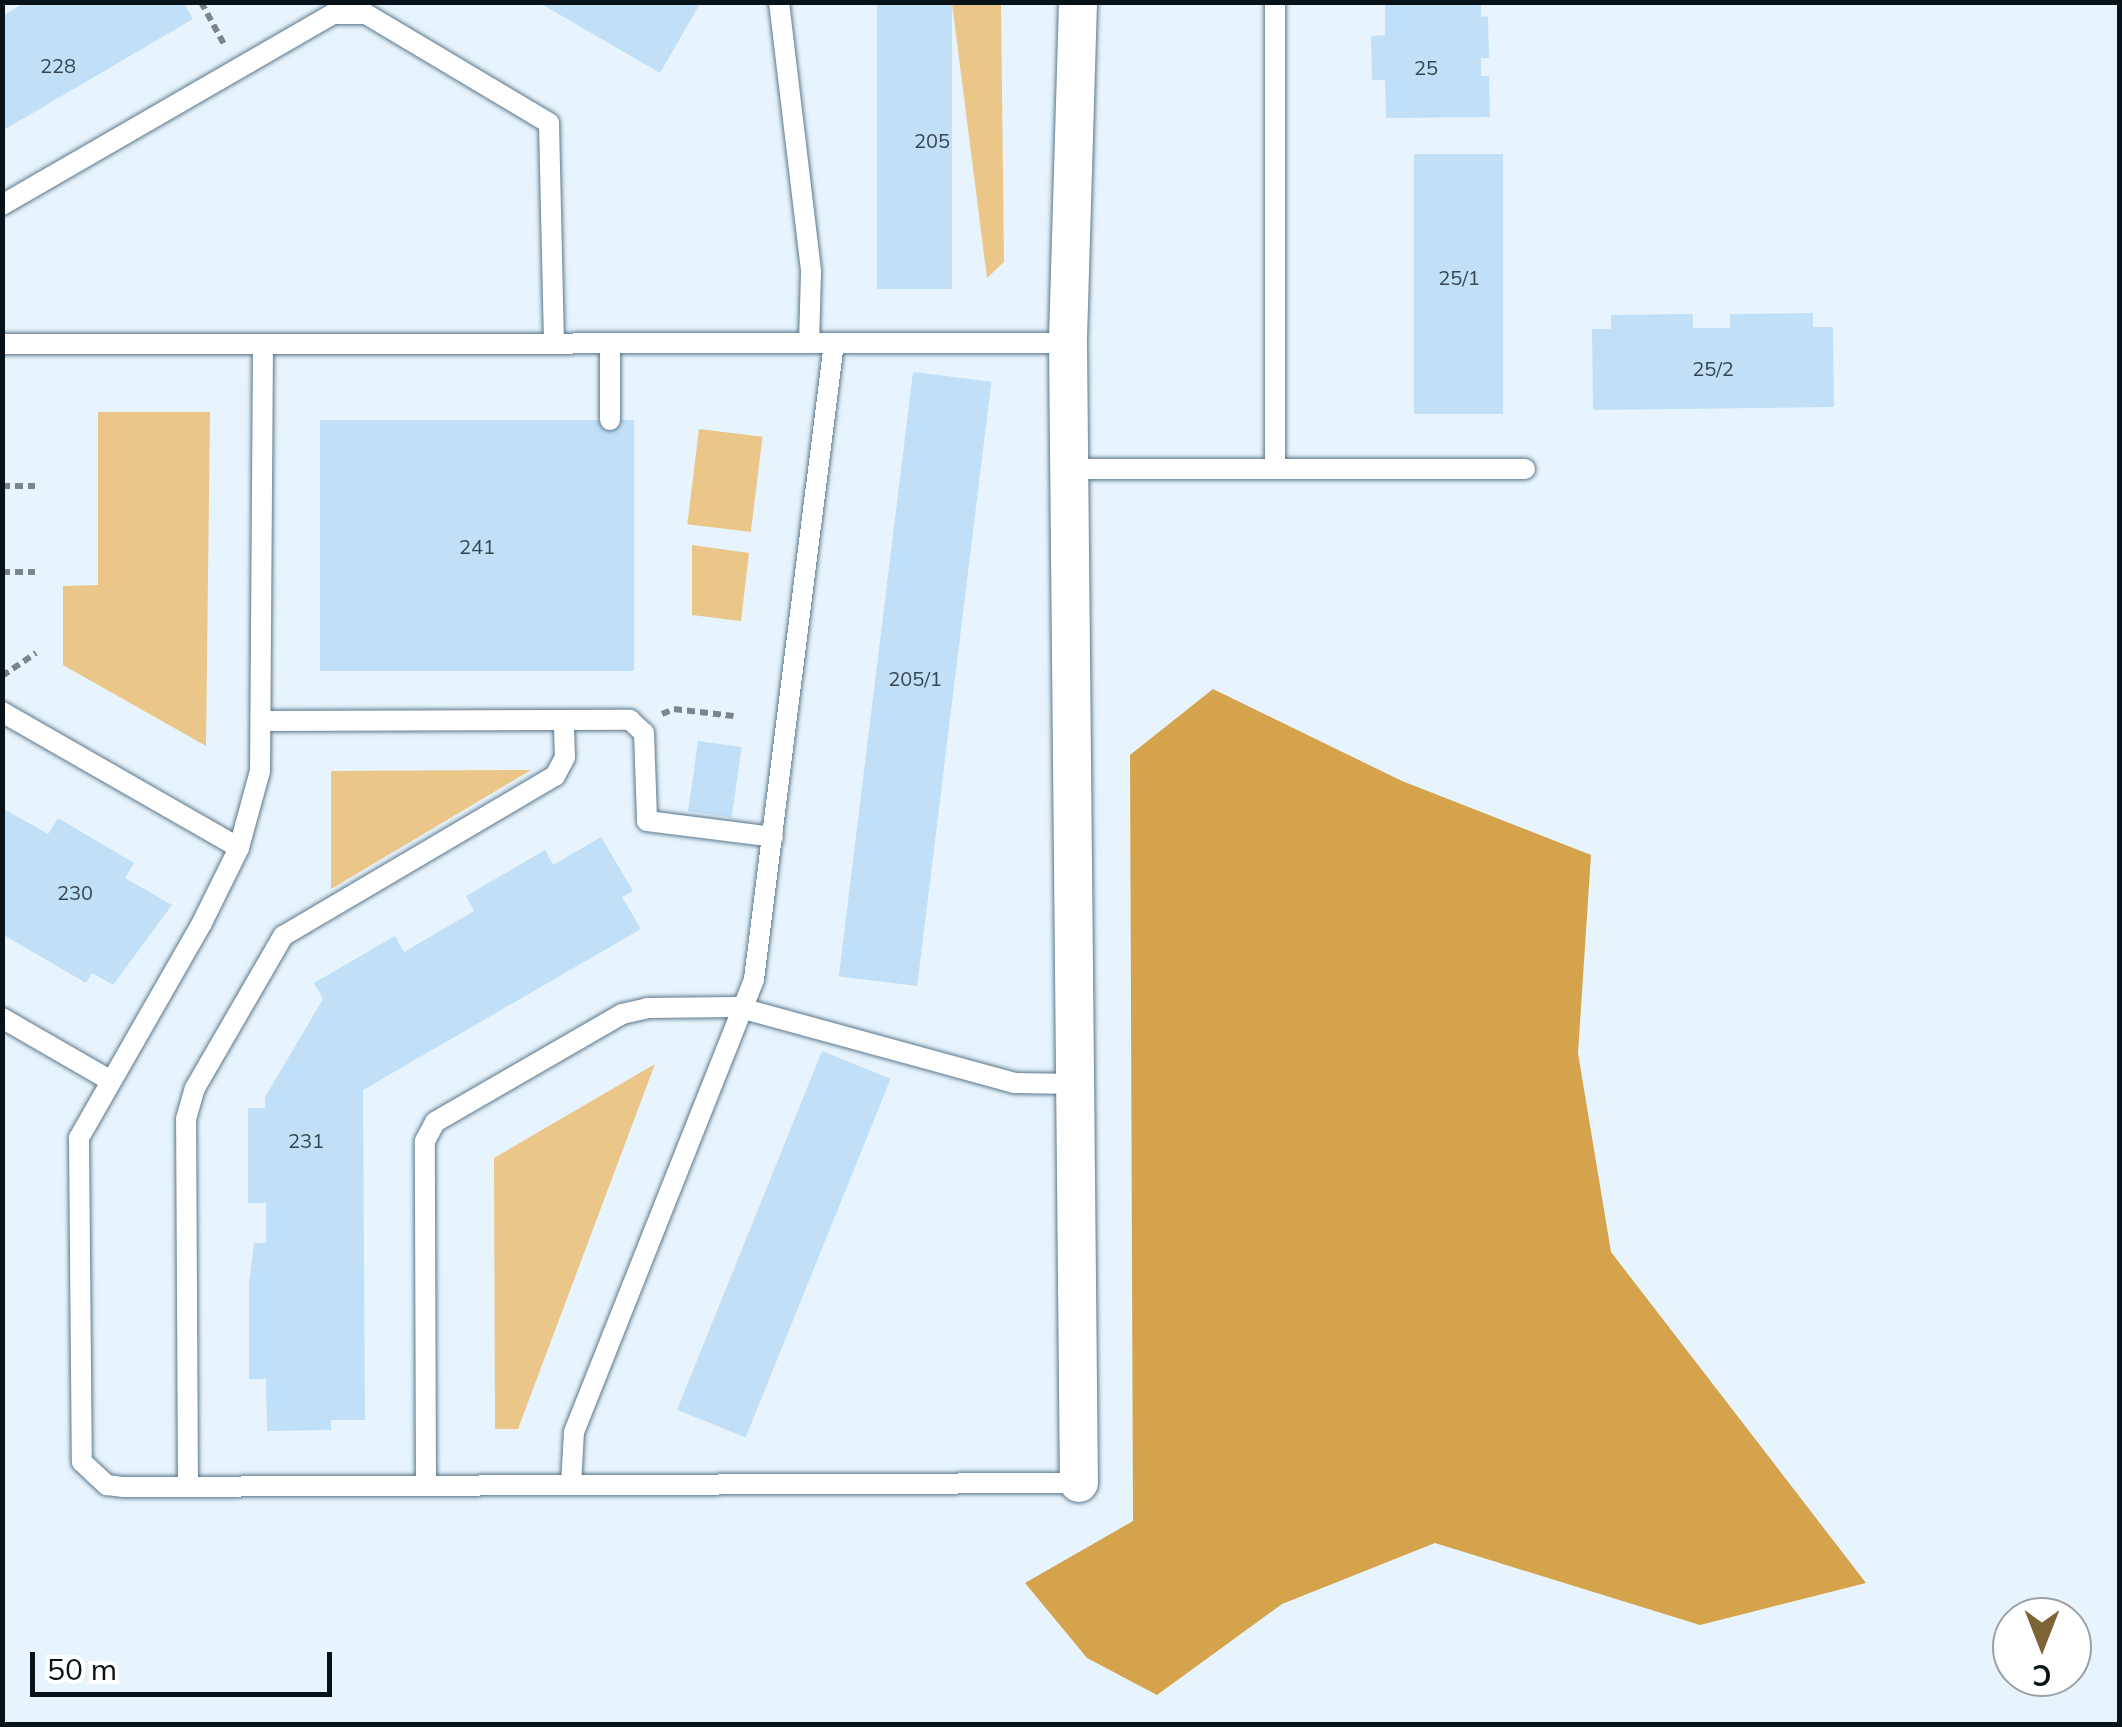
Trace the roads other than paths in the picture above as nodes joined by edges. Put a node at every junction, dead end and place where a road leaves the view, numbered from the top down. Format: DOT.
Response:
graph roads {
  1 [pos="779,2"];
  2 [pos="1078,2"];
  3 [pos="1275,2"];
  4 [pos="2,204"];
  5 [pos="610,343"];
  6 [pos="809,343"];
  7 [pos="834,343"];
  8 [pos="1068,343"];
  9 [pos="2,344"];
  10 [pos="262,344"];
  11 [pos="554,344"];
  12 [pos="610,420"];
  13 [pos="1068,469"];
  14 [pos="1275,469"];
  15 [pos="1525,469"];
  16 [pos="2,712"];
  17 [pos="564,720"];
  18 [pos="262,721"];
  19 [pos="773,837"];
  20 [pos="238,848"];
  21 [pos="744,1009"];
  22 [pos="2,1018"];
  23 [pos="111,1081"];
  24 [pos="1075,1084"];
  25 [pos="1079,1483"];
  26 [pos="571,1485"];
  27 [pos="426,1486"];
  28 [pos="188,1487"];
  1 -- 6 [label="lane"];
  2 -- 8 [label="street"];
  3 -- 14 [label="lane"];
  4 -- 11 [label="lane"];
  5 -- 6 [label="lane"];
  5 -- 11 [label="lane"];
  5 -- 12 [label="lane"];
  6 -- 7 [label="lane"];
  7 -- 8 [label="lane"];
  7 -- 19 [label="lane"];
  8 -- 13 [label="street"];
  9 -- 10 [label="lane"];
  10 -- 11 [label="lane"];
  10 -- 18 [label="lane"];
  13 -- 14 [label="lane"];
  13 -- 24 [label="street"];
  14 -- 15 [label="lane"];
  16 -- 20 [label="lane"];
  17 -- 18 [label="lane"];
  17 -- 19 [label="lane"];
  17 -- 28 [label="lane"];
  18 -- 20 [label="lane"];
  19 -- 21 [label="lane"];
  20 -- 23 [label="lane"];
  21 -- 24 [label="lane"];
  21 -- 26 [label="lane"];
  21 -- 27 [label="lane"];
  22 -- 23 [label="lane"];
  23 -- 28 [label="lane"];
  24 -- 25 [label="street"];
  25 -- 26 [label="lane"];
  26 -- 27 [label="lane"];
  27 -- 28 [label="lane"];
}
